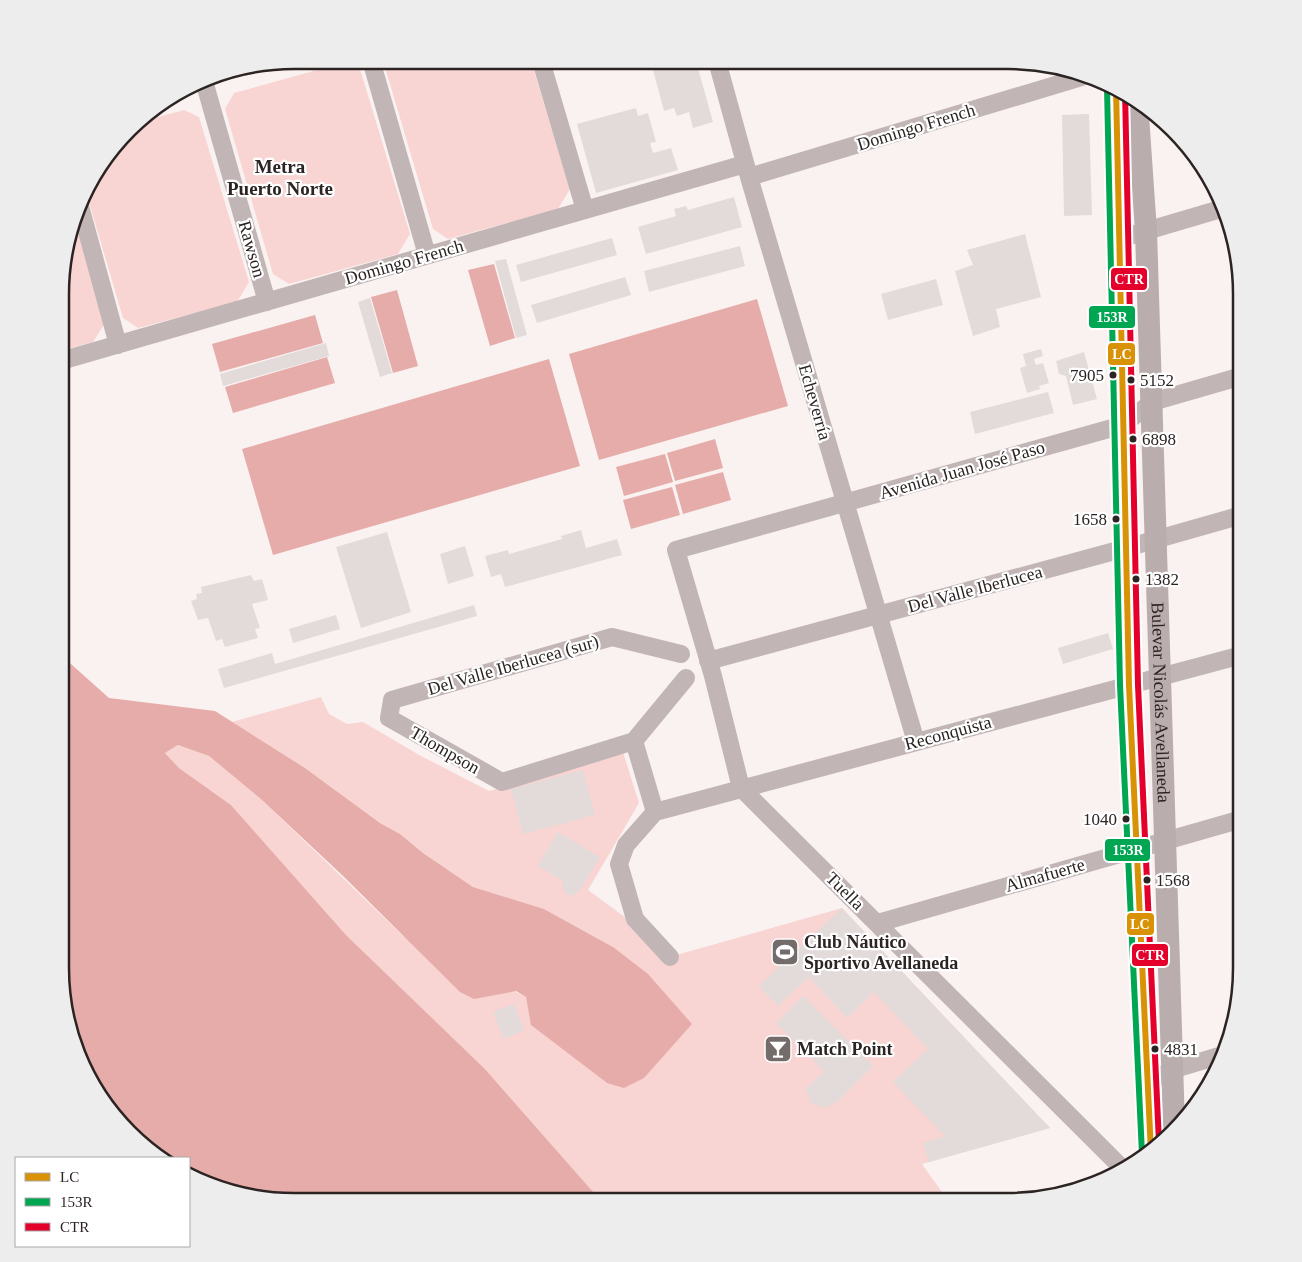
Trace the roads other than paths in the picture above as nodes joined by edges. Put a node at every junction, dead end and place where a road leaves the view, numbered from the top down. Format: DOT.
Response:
graph roads {
  1 [pos="374,69"];
  2 [pos="543,69"];
  3 [pos="719,69"];
  4 [pos="1075,79"];
  5 [pos="206,87"];
  6 [pos="1116,96"];
  7 [pos="1137,109"];
  8 [pos="747,171"];
  9 [pos="585,210"];
  10 [pos="1217,210"];
  11 [pos="83,216"];
  12 [pos="1146,231"];
  13 [pos="1119,238"];
  14 [pos="427,256"];
  15 [pos="267,302"];
  16 [pos="118,345"];
  17 [pos="69,359"];
  18 [pos="1233,379"];
  19 [pos="1152,402"];
  20 [pos="1123,425"];
  21 [pos="845,503"];
  22 [pos="1233,518"];
  23 [pos="1157,539"];
  24 [pos="1126,548"];
  25 [pos="878,615"];
  26 [pos="681,654"];
  27 [pos="1233,658"];
  28 [pos="708,660"];
  29 [pos="686,678"];
  30 [pos="1161,678"];
  31 [pos="1129,685"];
  32 [pos="389,718"];
  33 [pos="634,741"];
  34 [pos="916,742"];
  35 [pos="741,788"];
  36 [pos="655,812"];
  37 [pos="1233,822"];
  38 [pos="1165,841"];
  39 [pos="1136,849"];
  40 [pos="878,923"];
  41 [pos="670,957"];
  42 [pos="1214,1058"];
  43 [pos="1172,1070"];
  44 [pos="1147,1083"];
  45 [pos="1174,1120"];
  46 [pos="1150,1143"];
  47 [pos="1119,1164"];
  1 -- 14 [label="street"];
  2 -- 9 [label="street"];
  3 -- 8 [label="street, Echeverría"];
  4 -- 8 [label="street, Domingo French"];
  5 -- 15 [label="street, Rawson"];
  6 -- 13 [label="main road, Bulevar Nicolás Avellaneda"];
  7 -- 12 [label="main road, Bulevar Nicolás Avellaneda"];
  8 -- 9 [label="street, Domingo French"];
  8 -- 21 [label="street, Echeverría"];
  9 -- 14 [label="street, Domingo French"];
  10 -- 12 [label="street"];
  11 -- 16 [label="street"];
  12 -- 13 [label="street"];
  12 -- 19 [label="main road, Bulevar Nicolás Avellaneda"];
  13 -- 20 [label="main road, Bulevar Nicolás Avellaneda"];
  14 -- 15 [label="street, Domingo French"];
  15 -- 16 [label="street, Domingo French"];
  16 -- 17 [label="street, Domingo French"];
  18 -- 19 [label="street, Avenida Juan José Paso"];
  19 -- 20 [label="street, Avenida Juan José Paso"];
  19 -- 23 [label="main road, Bulevar Nicolás Avellaneda"];
  20 -- 21 [label="street, Avenida Juan José Paso"];
  20 -- 24 [label="main road, Bulevar Nicolás Avellaneda"];
  21 -- 25 [label="street, Echeverría"];
  21 -- 28 [label="street, Avenida Juan José Paso"];
  22 -- 23 [label="street, Del Valle Iberlucea"];
  23 -- 24 [label="street, Del Valle Iberlucea"];
  23 -- 30 [label="main road, Bulevar Nicolás Avellaneda"];
  24 -- 25 [label="street, Del Valle Iberlucea"];
  24 -- 31 [label="main road, Bulevar Nicolás Avellaneda"];
  25 -- 28 [label="street, Del Valle Iberlucea"];
  25 -- 34 [label="street, Echeverría"];
  26 -- 28 [label="street, Del Valle Iberlucea"];
  26 -- 29 [label="street"];
  26 -- 32 [label="street, Del Valle Iberlucea (sur)"];
  27 -- 30 [label="street, Reconquista"];
  28 -- 29 [label="street, Del Valle Iberlucea"];
  28 -- 35 [label="street"];
  29 -- 33 [label="street"];
  30 -- 31 [label="street, Reconquista"];
  30 -- 38 [label="main road, Bulevar Nicolás Avellaneda"];
  31 -- 34 [label="street, Reconquista"];
  31 -- 39 [label="main road, Bulevar Nicolás Avellaneda"];
  32 -- 33 [label="street, Thompson"];
  33 -- 36 [label="street"];
  34 -- 35 [label="street, Reconquista"];
  35 -- 36 [label="street, Reconquista"];
  35 -- 40 [label="street, Tuella"];
  36 -- 41 [label="street"];
  37 -- 38 [label="street, Almafuerte"];
  38 -- 39 [label="street, Almafuerte"];
  38 -- 43 [label="main road, Bulevar Nicolás Avellaneda"];
  39 -- 40 [label="street, Almafuerte"];
  39 -- 44 [label="main road, Bulevar Nicolás Avellaneda"];
  40 -- 47 [label="street, Tuella"];
  42 -- 43 [label="street"];
  43 -- 44 [label="street"];
  43 -- 45 [label="main road, Bulevar Nicolás Avellaneda"];
  44 -- 46 [label="main road, Bulevar Nicolás Avellaneda"];
}
